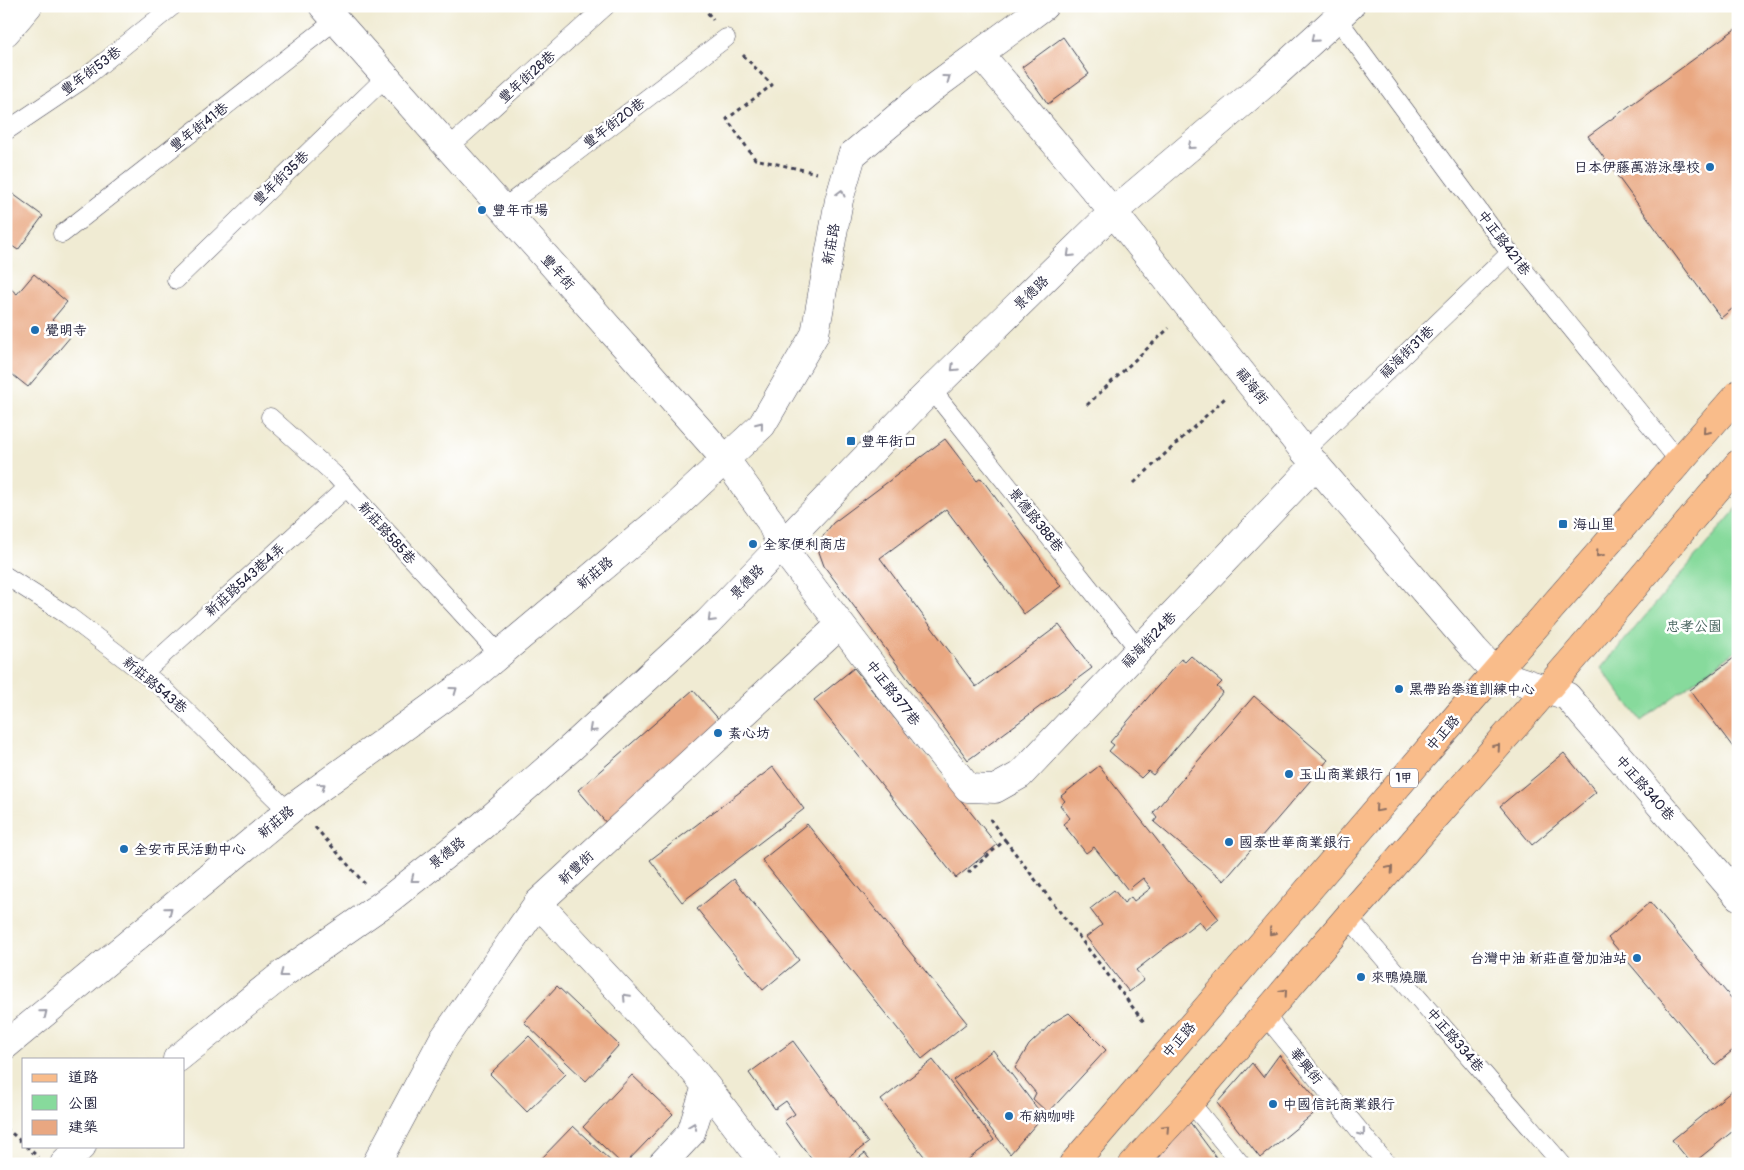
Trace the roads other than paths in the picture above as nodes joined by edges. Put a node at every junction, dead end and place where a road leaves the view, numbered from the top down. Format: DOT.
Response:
graph roads {
  1 [pos="28,6"];
  2 [pos="173,6"];
  3 [pos="1044,6"];
  4 [pos="598,9"];
  5 [pos="1343,12"];
  6 [pos="329,13"];
  7 [pos="6,32"];
  8 [pos="726,38"];
  9 [pos="980,54"];
  10 [pos="386,77"];
  11 [pos="6,131"];
  12 [pos="448,148"];
  13 [pos="502,209"];
  14 [pos="1113,212"];
  15 [pos="62,234"];
  16 [pos="1510,253"];
  17 [pos="176,280"];
  18 [pos="932,390"];
  19 [pos="1738,394"];
  20 [pos="270,417"];
  21 [pos="1310,458"];
  22 [pos="726,460"];
  23 [pos="1679,461"];
  24 [pos="1738,464"];
  25 [pos="346,488"];
  26 [pos="781,546"];
  27 [pos="6,576"];
  28 [pos="840,624"];
  29 [pos="1140,650"];
  30 [pos="499,654"];
  31 [pos="143,673"];
  32 [pos="1496,673"];
  33 [pos="1547,689"];
  34 [pos="968,788"];
  35 [pos="292,808"];
  36 [pos="1738,896"];
  37 [pos="538,903"];
  38 [pos="1348,917"];
  39 [pos="1264,1014"];
  40 [pos="6,1045"];
  41 [pos="178,1058"];
  42 [pos="706,1086"];
  43 [pos="1190,1102"];
  44 [pos="80,1148"];
  45 [pos="64,1164"];
  46 [pos="376,1164"];
  47 [pos="662,1164"];
  48 [pos="766,1164"];
  49 [pos="1073,1164"];
  50 [pos="1133,1164"];
  51 [pos="1241,1164"];
  52 [pos="1387,1164"];
  53 [pos="1562,1164"];
  1 -- 7 [label="street"];
  2 -- 11 [label="lane, 豐年街53巷"];
  3 -- 9 [label="street, 新莊路"];
  4 -- 12 [label="lane, 豐年街28巷"];
  5 -- 14 [label="street, 景德路, one-way"];
  5 -- 16 [label="lane, 中正路421巷"];
  6 -- 10 [label="street, 豐年街"];
  6 -- 15 [label="lane, 豐年街41巷"];
  8 -- 13 [label="lane, 豐年街20巷"];
  9 -- 14 [label="street, 福海街"];
  22 -- 9 [label="street, 新莊路, one-way"];
  10 -- 12 [label="street, 豐年街"];
  10 -- 17 [label="lane, 豐年街35巷"];
  12 -- 13 [label="street, 豐年街"];
  13 -- 22 [label="street, 豐年街"];
  14 -- 18 [label="street, 景德路, one-way"];
  14 -- 21 [label="street, 福海街"];
  16 -- 21 [label="lane, 福海街31巷"];
  16 -- 23 [label="lane, 中正路421巷"];
  18 -- 26 [label="street, 景德路"];
  18 -- 29 [label="lane, 景德路388巷"];
  19 -- 23 [label="main road, 中正路 / 1甲, one-way"];
  20 -- 25 [label="lane, 新莊路585巷"];
  21 -- 29 [label="street, 福海街24巷"];
  21 -- 32 [label="street, 福海街"];
  22 -- 26 [label="street, 豐年街"];
  22 -- 30 [label="street, 新莊路"];
  23 -- 32 [label="main road, 中正路 / 1甲, one-way"];
  24 -- 33 [label="main road"];
  25 -- 30 [label="lane, 新莊路585巷"];
  25 -- 31 [label="lane, 新莊路543巷4弄"];
  26 -- 28 [label="street, 中正路377巷"];
  26 -- 41 [label="street, 景德路, one-way"];
  27 -- 31 [label="lane, 新莊路543巷"];
  28 -- 34 [label="street, 中正路377巷"];
  28 -- 37 [label="street, 新豐街"];
  29 -- 34 [label="street, 福海街24巷"];
  35 -- 30 [label="street, 新莊路, one-way"];
  31 -- 35 [label="lane, 新莊路543巷"];
  32 -- 33 [label="street"];
  32 -- 49 [label="main road, 中正路 / 1甲, one-way"];
  33 -- 36 [label="street, 中正路340巷"];
  38 -- 33 [label="main road, one-way"];
  40 -- 35 [label="street, 新莊路, one-way"];
  42 -- 37 [label="street, one-way"];
  37 -- 46 [label="street, 新豐街"];
  39 -- 38 [label="main road, one-way"];
  38 -- 53 [label="lane, 中正路334巷"];
  39 -- 43 [label="main road"];
  39 -- 52 [label="lane, 華興街, one-way"];
  47 -- 42 [label="street, one-way"];
  42 -- 48 [label="street"];
  50 -- 43 [label="main road, one-way"];
  43 -- 51 [label="lane"];
  44 -- 45 [label="street"];
}
